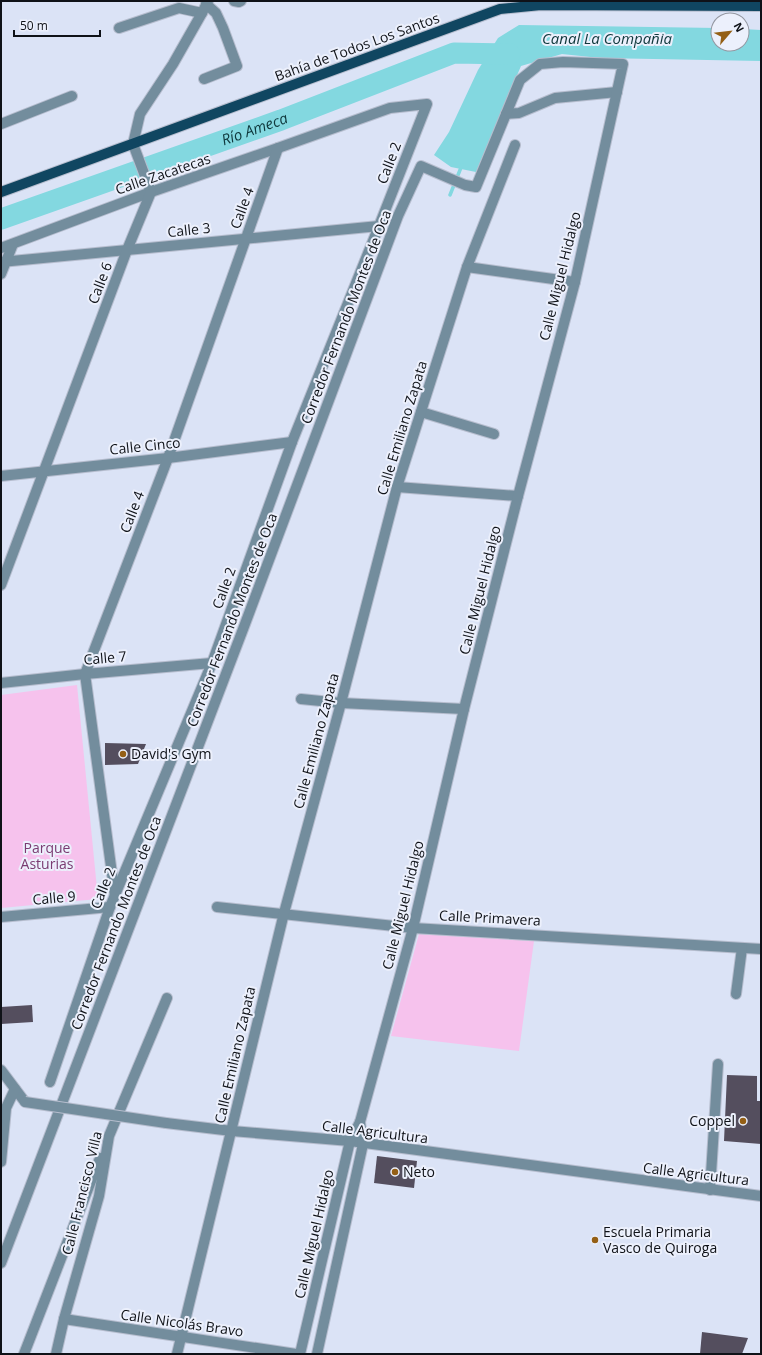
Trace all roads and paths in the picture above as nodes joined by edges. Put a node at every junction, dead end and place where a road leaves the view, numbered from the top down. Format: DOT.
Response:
graph roads {
  1 [pos="234,1"];
  2 [pos="241,1"];
  3 [pos="205,6"];
  4 [pos="761,6"];
  5 [pos="119,28"];
  6 [pos="204,79"];
  7 [pos="617,92"];
  8 [pos="72,96"];
  9 [pos="427,104"];
  10 [pos="506,114"];
  11 [pos="1,124"];
  12 [pos="133,144"];
  13 [pos="514,145"];
  14 [pos="278,148"];
  15 [pos="1,192"];
  16 [pos="151,192"];
  17 [pos="405,200"];
  18 [pos="386,208"];
  19 [pos="379,226"];
  20 [pos="246,239"];
  21 [pos="13,244"];
  22 [pos="1,248"];
  23 [pos="127,250"];
  24 [pos="3,262"];
  25 [pos="466,267"];
  26 [pos="1,274"];
  27 [pos="575,282"];
  28 [pos="421,412"];
  29 [pos="494,434"];
  30 [pos="292,442"];
  31 [pos="168,458"];
  32 [pos="44,472"];
  33 [pos="1,476"];
  34 [pos="397,487"];
  35 [pos="518,496"];
  36 [pos="1,585"];
  37 [pos="212,663"];
  38 [pos="85,674"];
  39 [pos="1,684"];
  40 [pos="301,699"];
  41 [pos="341,703"];
  42 [pos="464,709"];
  43 [pos="115,896"];
  44 [pos="217,907"];
  45 [pos="110,908"];
  46 [pos="284,913"];
  47 [pos="1,917"];
  48 [pos="413,928"];
  49 [pos="742,948"];
  50 [pos="761,949"];
  51 [pos="736,994"];
  52 [pos="167,998"];
  53 [pos="718,1064"];
  54 [pos="1,1070"];
  55 [pos="50,1082"];
  56 [pos="15,1088"];
  57 [pos="4,1108"];
  58 [pos="360,1122"];
  59 [pos="232,1131"];
  60 [pos="109,1136"];
  61 [pos="350,1141"];
  62 [pos="363,1144"];
  63 [pos="1,1162"];
  64 [pos="710,1190"];
  65 [pos="761,1196"];
  66 [pos="1,1263"];
  67 [pos="64,1320"];
  68 [pos="181,1338"];
  69 [pos="24,1354"];
  70 [pos="56,1354"];
  71 [pos="177,1354"];
  72 [pos="296,1354"];
  73 [pos="300,1354"];
  74 [pos="317,1354"];
  1 -- 2 [label="street"];
  3 -- 5 [label="street"];
  3 -- 6 [label="street"];
  3 -- 12 [label="street"];
  4 -- 12 [label="main road, Bahía de Todos Los Santos"];
  7 -- 10 [label="street"];
  7 -- 10 [label="street, Calle Miguel Hidalgo"];
  7 -- 27 [label="street, Calle Miguel Hidalgo"];
  8 -- 11 [label="street"];
  9 -- 14 [label="street, Calle Zacatecas"];
  9 -- 18 [label="street, Calle 2"];
  10 -- 17 [label="street, Corredor Fernando Montes de Oca"];
  12 -- 15 [label="main road, Bahía de Todos Los Santos"];
  12 -- 16 [label="street"];
  13 -- 25 [label="street, Calle Emiliano Zapata"];
  14 -- 16 [label="street, Calle Zacatecas"];
  14 -- 20 [label="street, Calle 4"];
  16 -- 21 [label="street, Calle Zacatecas"];
  16 -- 23 [label="street, Calle 6"];
  17 -- 18 [label="street"];
  17 -- 66 [label="street, Corredor Fernando Montes de Oca"];
  18 -- 19 [label="street, Calle 2"];
  19 -- 20 [label="street, Calle 3"];
  19 -- 30 [label="street, Calle 2"];
  20 -- 23 [label="street, Calle 3"];
  20 -- 31 [label="street, Calle 4"];
  21 -- 22 [label="street, Calle Zacatecas"];
  21 -- 24 [label="street"];
  23 -- 24 [label="street, Calle 3"];
  23 -- 32 [label="street, Calle 6"];
  24 -- 26 [label="street"];
  25 -- 27 [label="street"];
  25 -- 28 [label="street, Calle Emiliano Zapata"];
  27 -- 35 [label="street, Calle Miguel Hidalgo"];
  28 -- 29 [label="street"];
  28 -- 34 [label="street, Calle Emiliano Zapata"];
  30 -- 31 [label="street, Calle Cinco"];
  30 -- 37 [label="street, Calle 2"];
  31 -- 32 [label="street, Calle Cinco"];
  31 -- 38 [label="street, Calle 4"];
  32 -- 33 [label="street, Calle Cinco"];
  32 -- 36 [label="street, Calle 6"];
  34 -- 35 [label="street"];
  34 -- 41 [label="street, Calle Emiliano Zapata"];
  35 -- 42 [label="street, Calle Miguel Hidalgo"];
  37 -- 38 [label="street, Calle 7"];
  37 -- 43 [label="street, Calle 2"];
  38 -- 39 [label="street, Calle 7"];
  38 -- 43 [label="street, Calle 4"];
  40 -- 41 [label="street"];
  41 -- 42 [label="street"];
  41 -- 46 [label="street, Calle Emiliano Zapata"];
  42 -- 48 [label="street, Calle Miguel Hidalgo"];
  43 -- 45 [label="street, Calle 2"];
  44 -- 46 [label="street, Calle Primavera"];
  45 -- 47 [label="street, Calle 9"];
  45 -- 55 [label="street, Calle 2"];
  46 -- 48 [label="street, Calle Primavera"];
  46 -- 59 [label="street, Calle Emiliano Zapata"];
  48 -- 49 [label="street, Calle Primavera"];
  48 -- 58 [label="street, Calle Miguel Hidalgo"];
  49 -- 50 [label="street, Calle Primavera"];
  49 -- 51 [label="street"];
  52 -- 60 [label="street, Calle Francisco Villa"];
  53 -- 64 [label="street"];
  54 -- 56 [label="street, Calle Agricultura"];
  56 -- 57 [label="street"];
  56 -- 59 [label="street, Calle Agricultura, bridge"];
  57 -- 63 [label="street"];
  58 -- 61 [label="street, Calle Miguel Hidalgo"];
  58 -- 62 [label="street, Calle Miguel Hidalgo"];
  59 -- 61 [label="street, Calle Agricultura"];
  59 -- 68 [label="street, Calle Emiliano Zapata"];
  60 -- 67 [label="street, Calle Francisco Villa"];
  60 -- 69 [label="street"];
  61 -- 62 [label="street, Calle Agricultura"];
  61 -- 73 [label="street, Calle Miguel Hidalgo"];
  62 -- 64 [label="street, Calle Agricultura"];
  62 -- 74 [label="street, Calle Miguel Hidalgo"];
  64 -- 65 [label="street, Calle Agricultura"];
  67 -- 68 [label="street, Calle Nicolás Bravo"];
  67 -- 70 [label="street, Calle Francisco Villa"];
  68 -- 71 [label="street, Calle Emiliano Zapata"];
  68 -- 72 [label="street, Calle Nicolás Bravo"];
}
